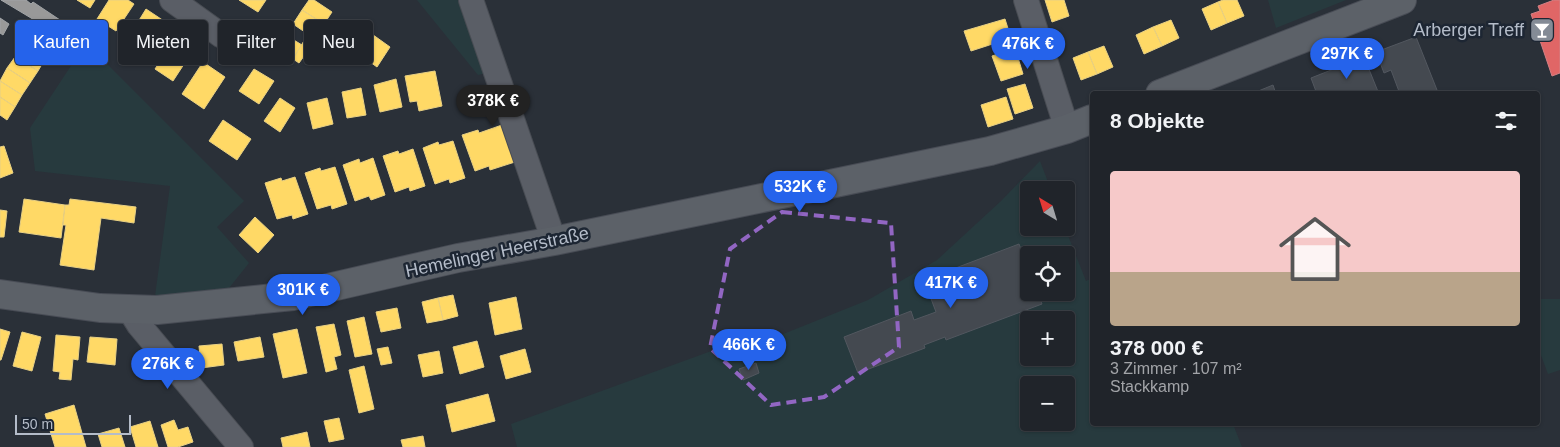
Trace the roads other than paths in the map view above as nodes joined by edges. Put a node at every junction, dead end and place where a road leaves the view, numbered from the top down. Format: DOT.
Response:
graph roads {
  1 [pos="172,0"];
  2 [pos="471,0"];
  3 [pos="1026,0"];
  4 [pos="1402,0"];
  5 [pos="218,33"];
  6 [pos="1168,91"];
  7 [pos="1090,120"];
  8 [pos="1067,129"];
  9 [pos="554,241"];
  10 [pos="0,294"];
  11 [pos="129,309"];
  12 [pos="239,447"];
  1 -- 5 [label="street"];
  2 -- 9 [label="street"];
  3 -- 8 [label="street"];
  4 -- 6 [label="main road"];
  7 -- 8 [label="main road, Hemelinger Heerstraße"];
  8 -- 9 [label="main road, Hemelinger Heerstraße"];
  9 -- 11 [label="main road, Hemelinger Heerstraße"];
  10 -- 11 [label="main road, Hemelinger Heerstraße"];
  11 -- 12 [label="street"];
}
